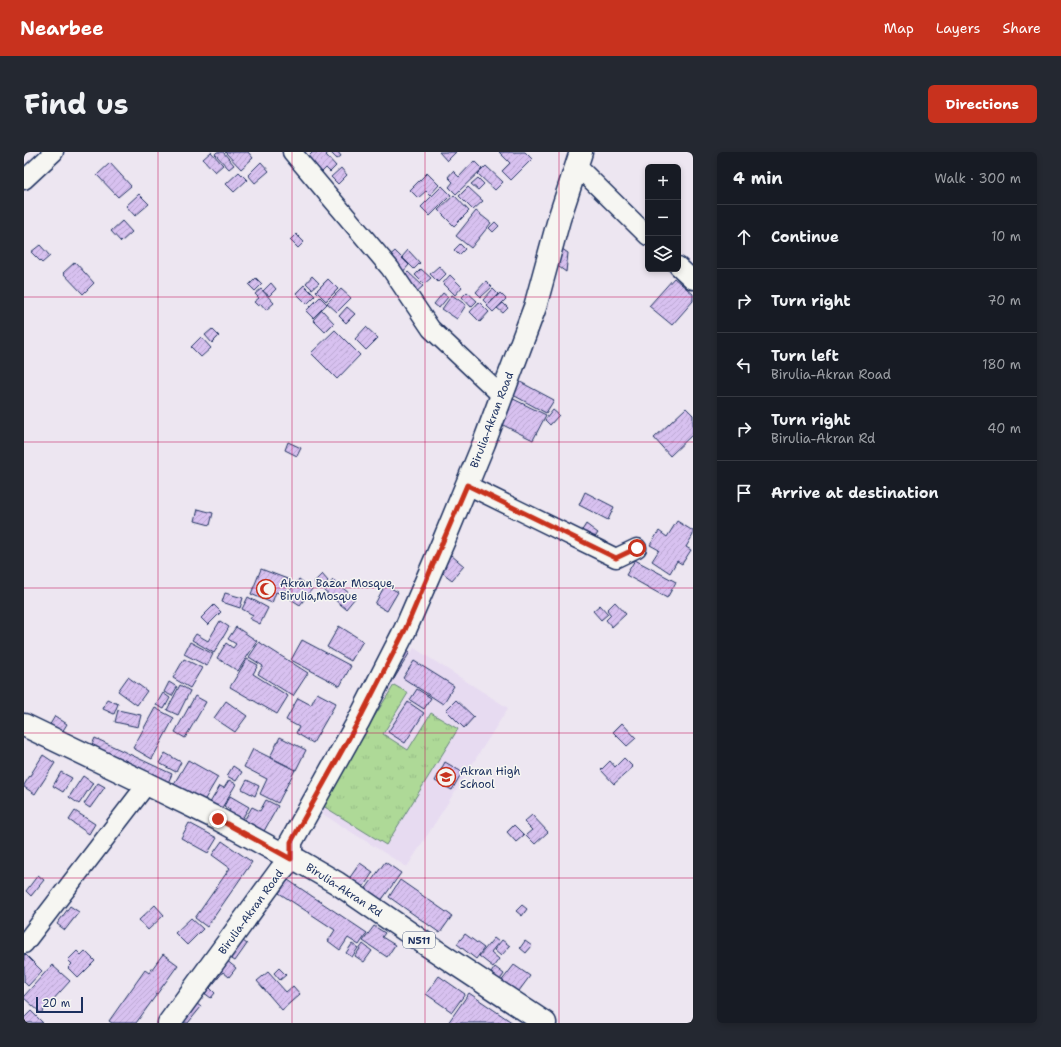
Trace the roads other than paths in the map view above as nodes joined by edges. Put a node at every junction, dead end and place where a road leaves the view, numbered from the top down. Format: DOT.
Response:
graph roads {
  1 [pos="54,152"];
  2 [pos="292,152"];
  3 [pos="579,159"];
  4 [pos="24,180"];
  5 [pos="645,233"];
  6 [pos="681,269"];
  7 [pos="693,280"];
  8 [pos="502,396"];
  9 [pos="467,485"];
  10 [pos="637,548"];
  11 [pos="24,725"];
  12 [pos="147,784"];
  13 [pos="291,859"];
  14 [pos="24,944"];
  15 [pos="169,1023"];
  16 [pos="545,1023"];
  1 -- 4 [label="street"];
  2 -- 8 [label="street"];
  3 -- 5 [label="street"];
  3 -- 8 [label="main road, Birulia-Akran Road"];
  6 -- 7 [label="street"];
  8 -- 9 [label="main road, Birulia-Akran Road"];
  9 -- 10 [label="street"];
  9 -- 13 [label="main road, Birulia-Akran Road"];
  11 -- 12 [label="main road, Birulia-Akran Rd"];
  12 -- 13 [label="main road, Birulia-Akran Rd"];
  12 -- 14 [label="street"];
  13 -- 15 [label="main road, Birulia-Akran Road"];
  13 -- 16 [label="main road, Birulia-Akran Rd / N511"];
}
